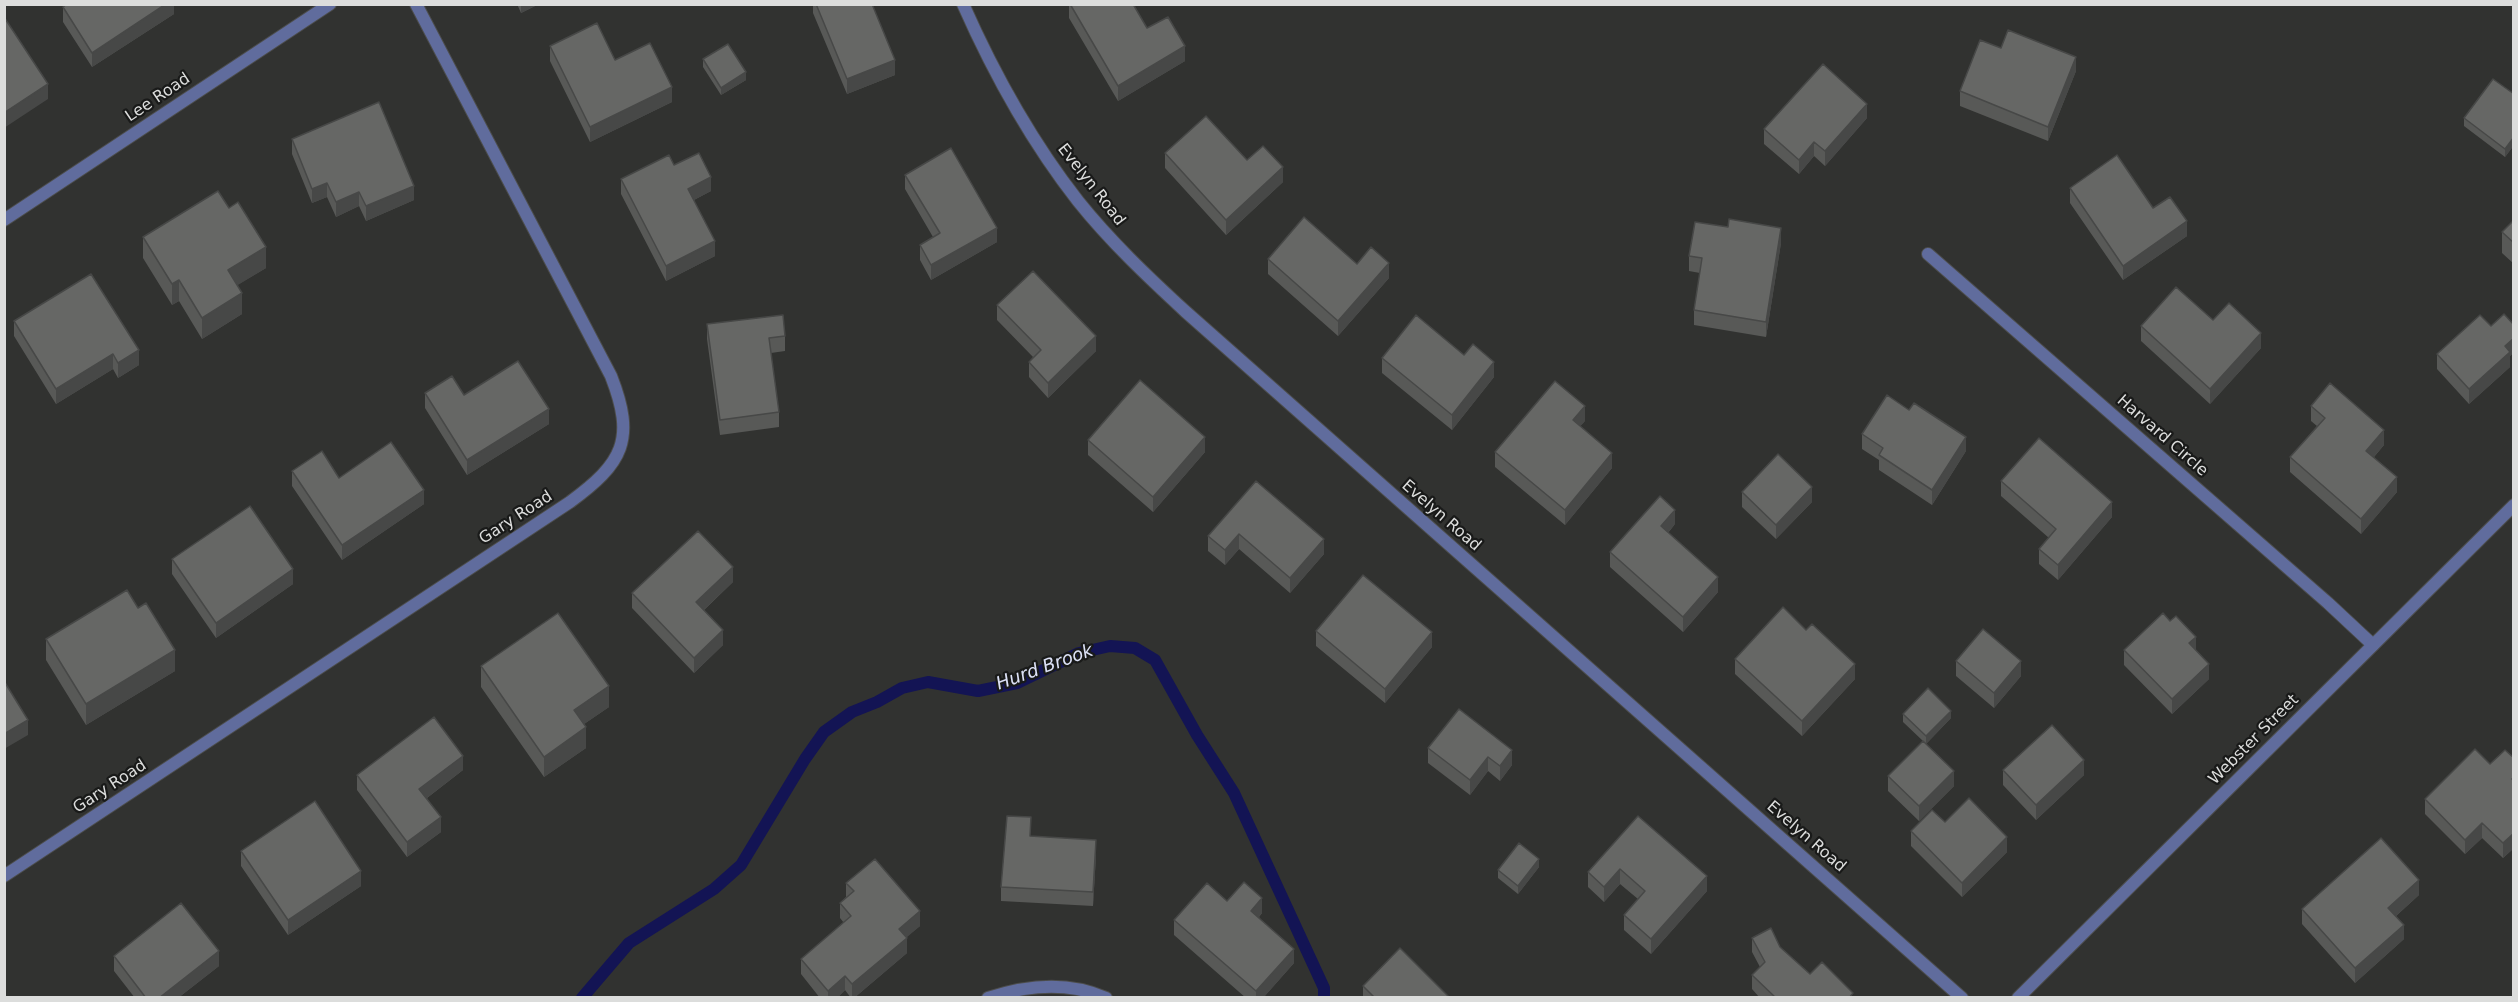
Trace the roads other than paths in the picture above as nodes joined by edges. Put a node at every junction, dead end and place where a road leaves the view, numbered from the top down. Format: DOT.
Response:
graph roads {
  1 [pos="330,4"];
  2 [pos="416,4"];
  3 [pos="963,4"];
  4 [pos="4,220"];
  5 [pos="1928,254"];
  6 [pos="2514,505"];
  7 [pos="2373,645"];
  8 [pos="4,876"];
  9 [pos="988,998"];
  10 [pos="1106,998"];
  11 [pos="1962,998"];
  12 [pos="2019,998"];
  1 -- 4 [label="street, Lee Road"];
  2 -- 8 [label="street, Gary Road"];
  3 -- 11 [label="street, Evelyn Road"];
  5 -- 7 [label="street, Harvard Circle"];
  6 -- 7 [label="street, Webster Street"];
  7 -- 12 [label="street, Webster Street"];
  9 -- 10 [label="street"];
}
